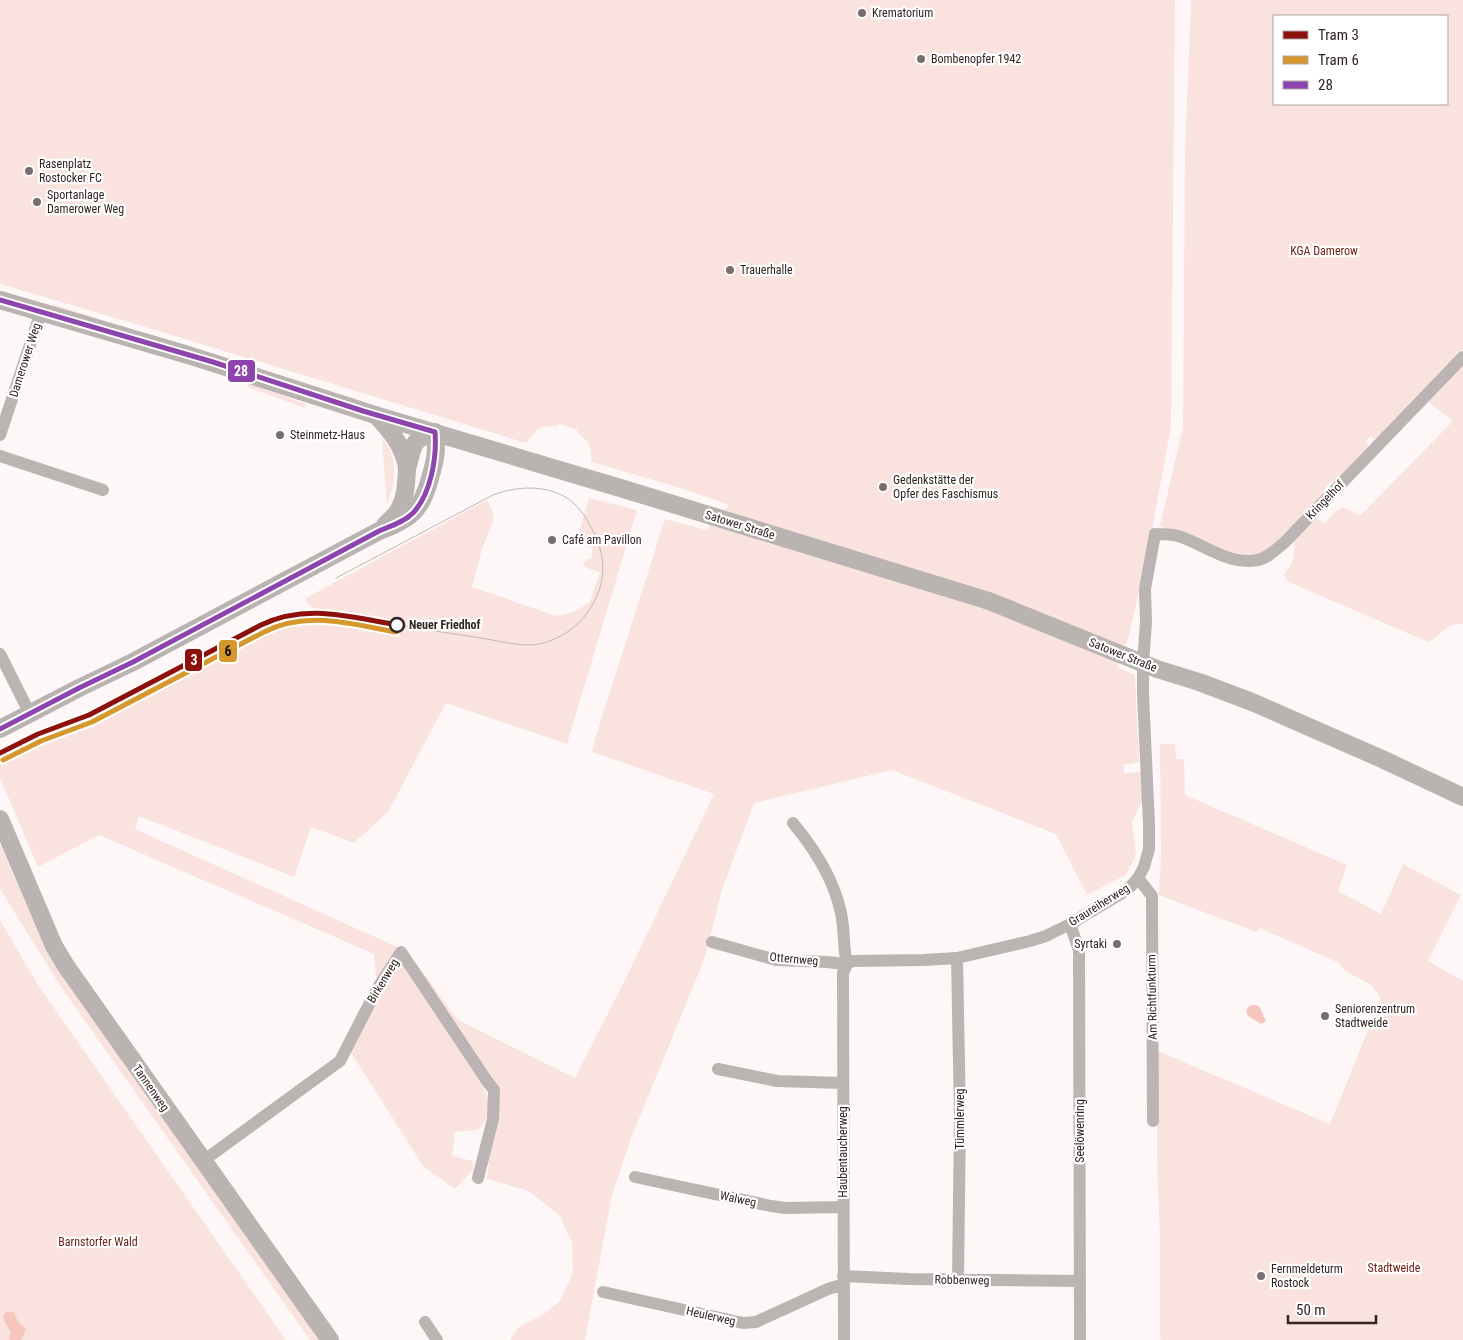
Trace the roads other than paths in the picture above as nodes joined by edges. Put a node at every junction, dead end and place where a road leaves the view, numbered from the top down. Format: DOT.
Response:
graph roads {
  1 [pos="0,300"];
  2 [pos="41,312"];
  3 [pos="1463,357"];
  4 [pos="375,415"];
  5 [pos="435,432"];
  6 [pos="0,436"];
  7 [pos="0,456"];
  8 [pos="407,469"];
  9 [pos="103,490"];
  10 [pos="379,531"];
  11 [pos="1155,534"];
  12 [pos="0,654"];
  13 [pos="1143,664"];
  14 [pos="25,704"];
  15 [pos="0,729"];
  16 [pos="1463,796"];
  17 [pos="0,819"];
  18 [pos="793,823"];
  19 [pos="1138,878"];
  20 [pos="1070,924"];
  21 [pos="712,942"];
  22 [pos="957,958"];
  23 [pos="847,964"];
  24 [pos="718,1069"];
  25 [pos="843,1083"];
  26 [pos="1153,1121"];
  27 [pos="203,1161"];
  28 [pos="635,1177"];
  29 [pos="478,1178"];
  30 [pos="843,1207"];
  31 [pos="844,1280"];
  32 [pos="958,1280"];
  33 [pos="1080,1281"];
  34 [pos="603,1292"];
  35 [pos="425,1322"];
  36 [pos="330,1340"];
  37 [pos="437,1340"];
  38 [pos="844,1340"];
  39 [pos="1080,1340"];
  1 -- 2 [label="main road, Satower Straße"];
  2 -- 4 [label="main road, Satower Straße"];
  2 -- 6 [label="street, Damerower Weg"];
  3 -- 11 [label="street, Kringelhof"];
  4 -- 5 [label="main road, Satower Straße"];
  4 -- 8 [label="main road"];
  5 -- 8 [label="main road"];
  5 -- 10 [label="main road"];
  5 -- 13 [label="main road, Satower Straße"];
  7 -- 9 [label="street"];
  8 -- 10 [label="main road"];
  10 -- 15 [label="main road"];
  11 -- 13 [label="street, Graureiherweg"];
  12 -- 14 [label="street"];
  13 -- 16 [label="main road, Satower Straße"];
  13 -- 19 [label="street, Graureiherweg"];
  17 -- 27 [label="main road, Tannenweg"];
  18 -- 23 [label="street, Haubentaucherweg"];
  19 -- 20 [label="street, Graureiherweg"];
  19 -- 26 [label="street, Am Richtfunkturm"];
  20 -- 22 [label="street, Graureiherweg"];
  20 -- 33 [label="street, Seelöwenring"];
  21 -- 23 [label="street, Otternweg"];
  22 -- 23 [label="street, Graureiherweg"];
  22 -- 32 [label="street, Tümmlerweg"];
  23 -- 25 [label="street, Haubentaucherweg"];
  24 -- 25 [label="street"];
  25 -- 30 [label="street, Haubentaucherweg"];
  27 -- 29 [label="street, Birkenweg"];
  27 -- 36 [label="main road, Tannenweg"];
  28 -- 30 [label="street, Walweg"];
  30 -- 31 [label="street, Haubentaucherweg"];
  31 -- 32 [label="street, Robbenweg"];
  31 -- 34 [label="street, Heulerweg"];
  31 -- 38 [label="street, Haubentaucherweg"];
  32 -- 33 [label="street, Robbenweg"];
  33 -- 39 [label="street, Seelöwenring"];
  35 -- 37 [label="street"];
}
